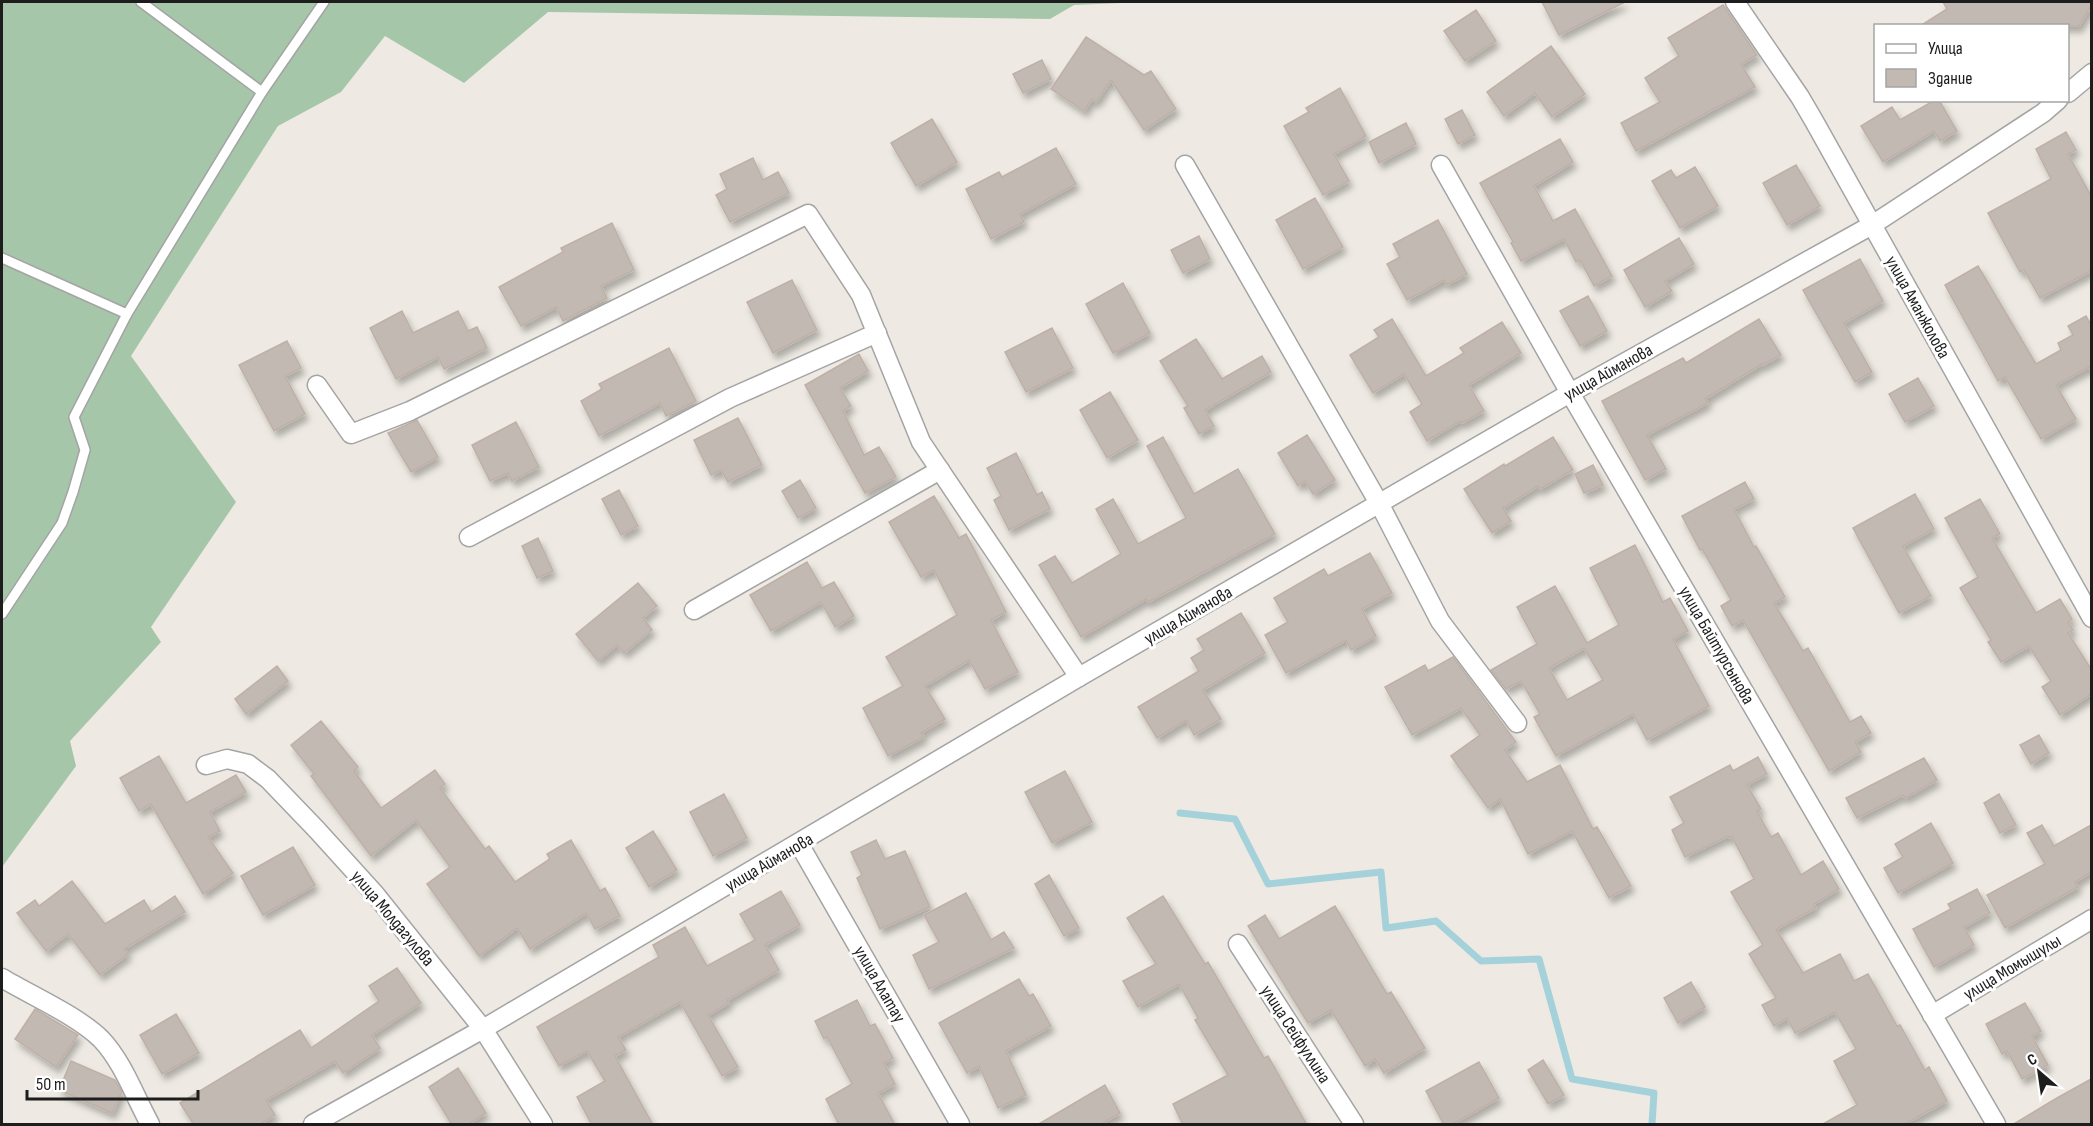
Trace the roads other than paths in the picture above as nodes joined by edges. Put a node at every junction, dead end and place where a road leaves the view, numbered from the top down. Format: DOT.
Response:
graph roads {
  1 [pos="141,2"];
  2 [pos="324,2"];
  3 [pos="1735,2"];
  4 [pos="2091,73"];
  5 [pos="2069,91"];
  6 [pos="262,92"];
  7 [pos="2056,102"];
  8 [pos="1185,165"];
  9 [pos="1441,165"];
  10 [pos="1872,225"];
  11 [pos="2,258"];
  12 [pos="127,314"];
  13 [pos="877,333"];
  14 [pos="317,385"];
  15 [pos="1570,393"];
  16 [pos="940,470"];
  17 [pos="1380,505"];
  18 [pos="469,537"];
  19 [pos="694,610"];
  20 [pos="2,615"];
  21 [pos="2091,618"];
  22 [pos="1079,677"];
  23 [pos="1517,723"];
  24 [pos="206,765"];
  25 [pos="799,844"];
  26 [pos="2091,919"];
  27 [pos="1238,944"];
  28 [pos="2,978"];
  29 [pos="1932,1015"];
  30 [pos="483,1029"];
  31 [pos="150,1125"];
  32 [pos="313,1125"];
  33 [pos="543,1125"];
  34 [pos="960,1125"];
  35 [pos="1354,1125"];
  36 [pos="1996,1125"];
  1 -- 6 [label="lane"];
  2 -- 6 [label="lane"];
  3 -- 10 [label="street, улица Аманжолова"];
  4 -- 5 [label="street"];
  6 -- 12 [label="lane"];
  7 -- 10 [label="street, улица Айманова"];
  8 -- 17 [label="street"];
  9 -- 15 [label="street, улица Байтурсынова"];
  10 -- 15 [label="street, улица Айманова"];
  10 -- 21 [label="street, улица Аманжолова"];
  11 -- 12 [label="lane"];
  12 -- 20 [label="lane"];
  13 -- 14 [label="street"];
  13 -- 16 [label="street"];
  13 -- 18 [label="street"];
  15 -- 17 [label="street, улица Айманова"];
  15 -- 29 [label="street, улица Байтурсынова"];
  16 -- 19 [label="street"];
  16 -- 22 [label="street"];
  17 -- 22 [label="street, улица Айманова"];
  17 -- 23 [label="street"];
  22 -- 25 [label="street, улица Айманова"];
  24 -- 30 [label="street, улица Молдагулова"];
  25 -- 30 [label="street, улица Айманова"];
  25 -- 34 [label="street, улица Алатау"];
  26 -- 29 [label="street, улица Момышулы"];
  27 -- 35 [label="street, улица Сейфуллина"];
  28 -- 31 [label="street"];
  29 -- 36 [label="street, улица Байтурсынова"];
  30 -- 32 [label="street, улица Айманова"];
  30 -- 33 [label="street, улица Молдагулова"];
}
